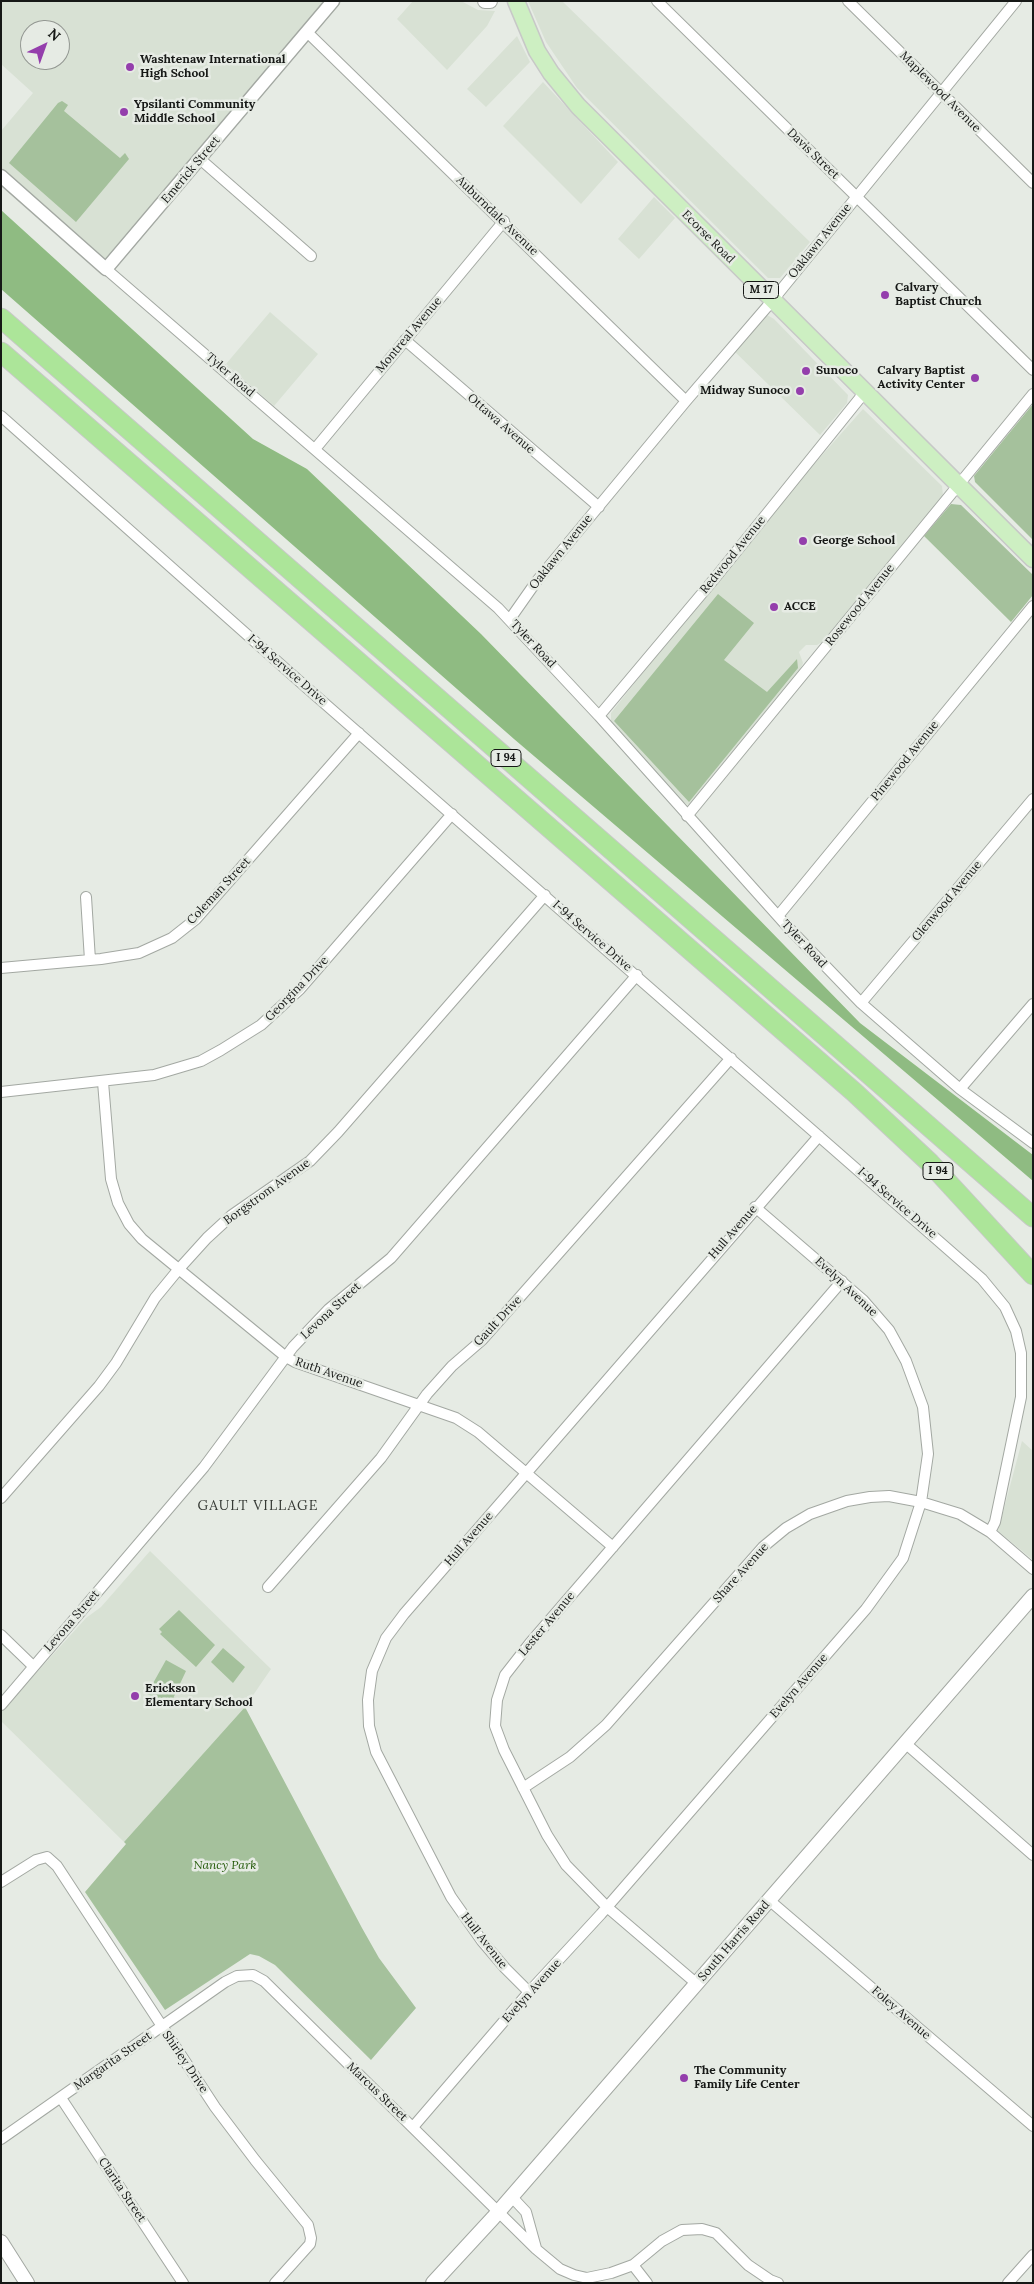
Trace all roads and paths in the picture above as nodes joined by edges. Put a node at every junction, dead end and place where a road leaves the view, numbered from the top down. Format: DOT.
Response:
graph roads {
  1 [pos="333,1"];
  2 [pos="486,1"];
  3 [pos="490,1"];
  4 [pos="516,1"];
  5 [pos="657,1"];
  6 [pos="848,1"];
  7 [pos="1016,1"];
  8 [pos="307,32"];
  9 [pos="941,93"];
  10 [pos="200,159"];
  11 [pos="1,176"];
  12 [pos="1033,183"];
  13 [pos="856,196"];
  14 [pos="504,222"];
  15 [pos="312,256"];
  16 [pos="106,269"];
  17 [pos="772,301"];
  18 [pos="1,318"];
  19 [pos="405,340"];
  20 [pos="1,352"];
  21 [pos="1033,370"];
  22 [pos="864,393"];
  23 [pos="1033,394"];
  24 [pos="686,401"];
  25 [pos="1,416"];
  26 [pos="315,449"];
  27 [pos="958,486"];
  28 [pos="598,507"];
  29 [pos="1033,559"];
  30 [pos="1033,606"];
  31 [pos="510,619"];
  32 [pos="599,716"];
  33 [pos="359,733"];
  34 [pos="1033,798"];
  35 [pos="452,814"];
  36 [pos="687,816"];
  37 [pos="544,895"];
  38 [pos="86,897"];
  39 [pos="778,916"];
  40 [pos="90,960"];
  41 [pos="1,968"];
  42 [pos="637,975"];
  43 [pos="861,1003"];
  44 [pos="1033,1004"];
  45 [pos="731,1058"];
  46 [pos="103,1082"];
  47 [pos="960,1089"];
  48 [pos="1,1092"];
  49 [pos="819,1136"];
  50 [pos="1033,1143"];
  51 [pos="754,1207"];
  52 [pos="1033,1217"];
  53 [pos="178,1270"];
  54 [pos="1033,1275"];
  55 [pos="842,1281"];
  56 [pos="286,1357"];
  57 [pos="420,1404"];
  58 [pos="526,1473"];
  59 [pos="1,1498"];
  60 [pos="921,1502"];
  61 [pos="990,1532"];
  62 [pos="613,1547"];
  63 [pos="1033,1569"];
  64 [pos="268,1587"];
  65 [pos="1033,1596"];
  66 [pos="1,1635"];
  67 [pos="33,1666"];
  68 [pos="1,1705"];
  69 [pos="905,1743"];
  70 [pos="523,1788"];
  71 [pos="1033,1855"];
  72 [pos="1,1882"];
  73 [pos="770,1900"];
  74 [pos="607,1907"];
  75 [pos="253,1975"];
  76 [pos="697,1984"];
  77 [pos="529,1992"];
  78 [pos="162,2027"];
  79 [pos="61,2098"];
  80 [pos="1033,2126"];
  81 [pos="412,2127"];
  82 [pos="1,2139"];
  83 [pos="511,2196"];
  84 [pos="498,2211"];
  85 [pos="1,2242"];
  86 [pos="536,2249"];
  87 [pos="1033,2255"];
  88 [pos="633,2265"];
  89 [pos="27,2283"];
  90 [pos="184,2283"];
  91 [pos="275,2283"];
  92 [pos="433,2283"];
  93 [pos="647,2283"];
  94 [pos="778,2283"];
  95 [pos="1008,2283"];
  1 -- 8 [label="street, Emerick Street"];
  2 -- 3 [label="main road"];
  4 -- 17 [label="main road, Ecorse Road / M 17"];
  5 -- 13 [label="street, Davis Street"];
  6 -- 9 [label="street, Maplewood Avenue"];
  7 -- 9 [label="street, Oaklawn Avenue"];
  8 -- 10 [label="street, Emerick Street"];
  8 -- 14 [label="street, Auburndale Avenue"];
  9 -- 12 [label="street, Maplewood Avenue"];
  9 -- 13 [label="street, Oaklawn Avenue"];
  10 -- 15 [label="street"];
  10 -- 16 [label="street, Emerick Street"];
  11 -- 16 [label="street, Tyler Road"];
  13 -- 17 [label="street, Oaklawn Avenue"];
  13 -- 21 [label="street, Davis Street"];
  14 -- 19 [label="street, Montreal Avenue"];
  14 -- 24 [label="street, Auburndale Avenue"];
  16 -- 26 [label="street, Tyler Road"];
  17 -- 22 [label="main road, Ecorse Road / M 17"];
  17 -- 24 [label="street, Oaklawn Avenue"];
  18 -- 52 [label="highway, I 94"];
  19 -- 26 [label="street, Montreal Avenue"];
  19 -- 28 [label="street, Ottawa Avenue"];
  20 -- 54 [label="highway, I 94"];
  22 -- 27 [label="main road, Ecorse Road / M 17"];
  22 -- 32 [label="street, Redwood Avenue"];
  23 -- 27 [label="street, Rosewood Avenue"];
  24 -- 28 [label="street, Oaklawn Avenue"];
  25 -- 33 [label="street, I-94 Service Drive"];
  26 -- 31 [label="street, Tyler Road"];
  27 -- 29 [label="main road, Ecorse Road / M 17"];
  27 -- 36 [label="street, Rosewood Avenue"];
  28 -- 31 [label="street, Oaklawn Avenue"];
  30 -- 39 [label="street, Pinewood Avenue"];
  31 -- 32 [label="street, Tyler Road"];
  32 -- 36 [label="street, Tyler Road"];
  33 -- 35 [label="street, I-94 Service Drive"];
  33 -- 40 [label="street, Coleman Street"];
  34 -- 43 [label="street, Glenwood Avenue"];
  35 -- 37 [label="street, I-94 Service Drive"];
  35 -- 46 [label="street, Georgina Drive"];
  36 -- 39 [label="street, Tyler Road"];
  37 -- 42 [label="street, I-94 Service Drive"];
  37 -- 53 [label="street, Borgstrom Avenue"];
  38 -- 40 [label="street"];
  39 -- 43 [label="street, Tyler Road"];
  40 -- 41 [label="street, Coleman Street"];
  42 -- 45 [label="street, I-94 Service Drive"];
  42 -- 56 [label="street, Levona Street"];
  43 -- 47 [label="street, Tyler Road"];
  44 -- 47 [label="street"];
  45 -- 49 [label="street, I-94 Service Drive"];
  45 -- 57 [label="street, Gault Drive"];
  46 -- 48 [label="street, Georgina Drive"];
  46 -- 53 [label="street, Ruth Avenue"];
  47 -- 50 [label="street, Tyler Road"];
  49 -- 51 [label="street, Hull Avenue"];
  49 -- 61 [label="street, I-94 Service Drive"];
  51 -- 55 [label="street, Evelyn Avenue"];
  51 -- 58 [label="street, Hull Avenue"];
  53 -- 56 [label="street, Ruth Avenue"];
  53 -- 59 [label="street, Borgstrom Avenue"];
  55 -- 60 [label="street, Evelyn Avenue"];
  55 -- 62 [label="street, Lester Avenue"];
  56 -- 57 [label="street, Ruth Avenue"];
  56 -- 67 [label="street, Levona Street"];
  57 -- 58 [label="street, Ruth Avenue"];
  57 -- 64 [label="street, Gault Drive"];
  58 -- 62 [label="street, Ruth Avenue"];
  58 -- 77 [label="street, Hull Avenue"];
  60 -- 61 [label="street, Share Avenue"];
  60 -- 70 [label="street, Share Avenue"];
  60 -- 74 [label="street, Evelyn Avenue"];
  61 -- 63 [label="street, Share Avenue"];
  62 -- 70 [label="street, Lester Avenue"];
  65 -- 69 [label="main road, South Harris Road"];
  66 -- 67 [label="street"];
  67 -- 68 [label="street, Levona Street"];
  69 -- 71 [label="street"];
  69 -- 73 [label="main road, South Harris Road"];
  70 -- 74 [label="street, Lester Avenue"];
  72 -- 78 [label="street, Shirley Drive"];
  73 -- 76 [label="main road, South Harris Road"];
  73 -- 80 [label="street, Foley Avenue"];
  74 -- 76 [label="street, Lester Avenue"];
  74 -- 77 [label="street, Evelyn Avenue"];
  75 -- 78 [label="street, Margarita Street"];
  75 -- 81 [label="street, Marcus Street"];
  76 -- 83 [label="main road, South Harris Road"];
  77 -- 81 [label="street, Evelyn Avenue"];
  78 -- 79 [label="street, Margarita Street"];
  78 -- 91 [label="street, Shirley Drive"];
  79 -- 82 [label="street, Margarita Street"];
  79 -- 90 [label="street, Clarita Street"];
  81 -- 84 [label="street, Marcus Street"];
  83 -- 84 [label="main road, South Harris Road"];
  83 -- 86 [label="street"];
  84 -- 86 [label="street, Marcus Street"];
  84 -- 92 [label="main road, South Harris Road"];
  85 -- 89 [label="main road"];
  86 -- 88 [label="street, Marcus Street"];
  87 -- 95 [label="street"];
  88 -- 93 [label="street"];
  88 -- 94 [label="street"];
}
